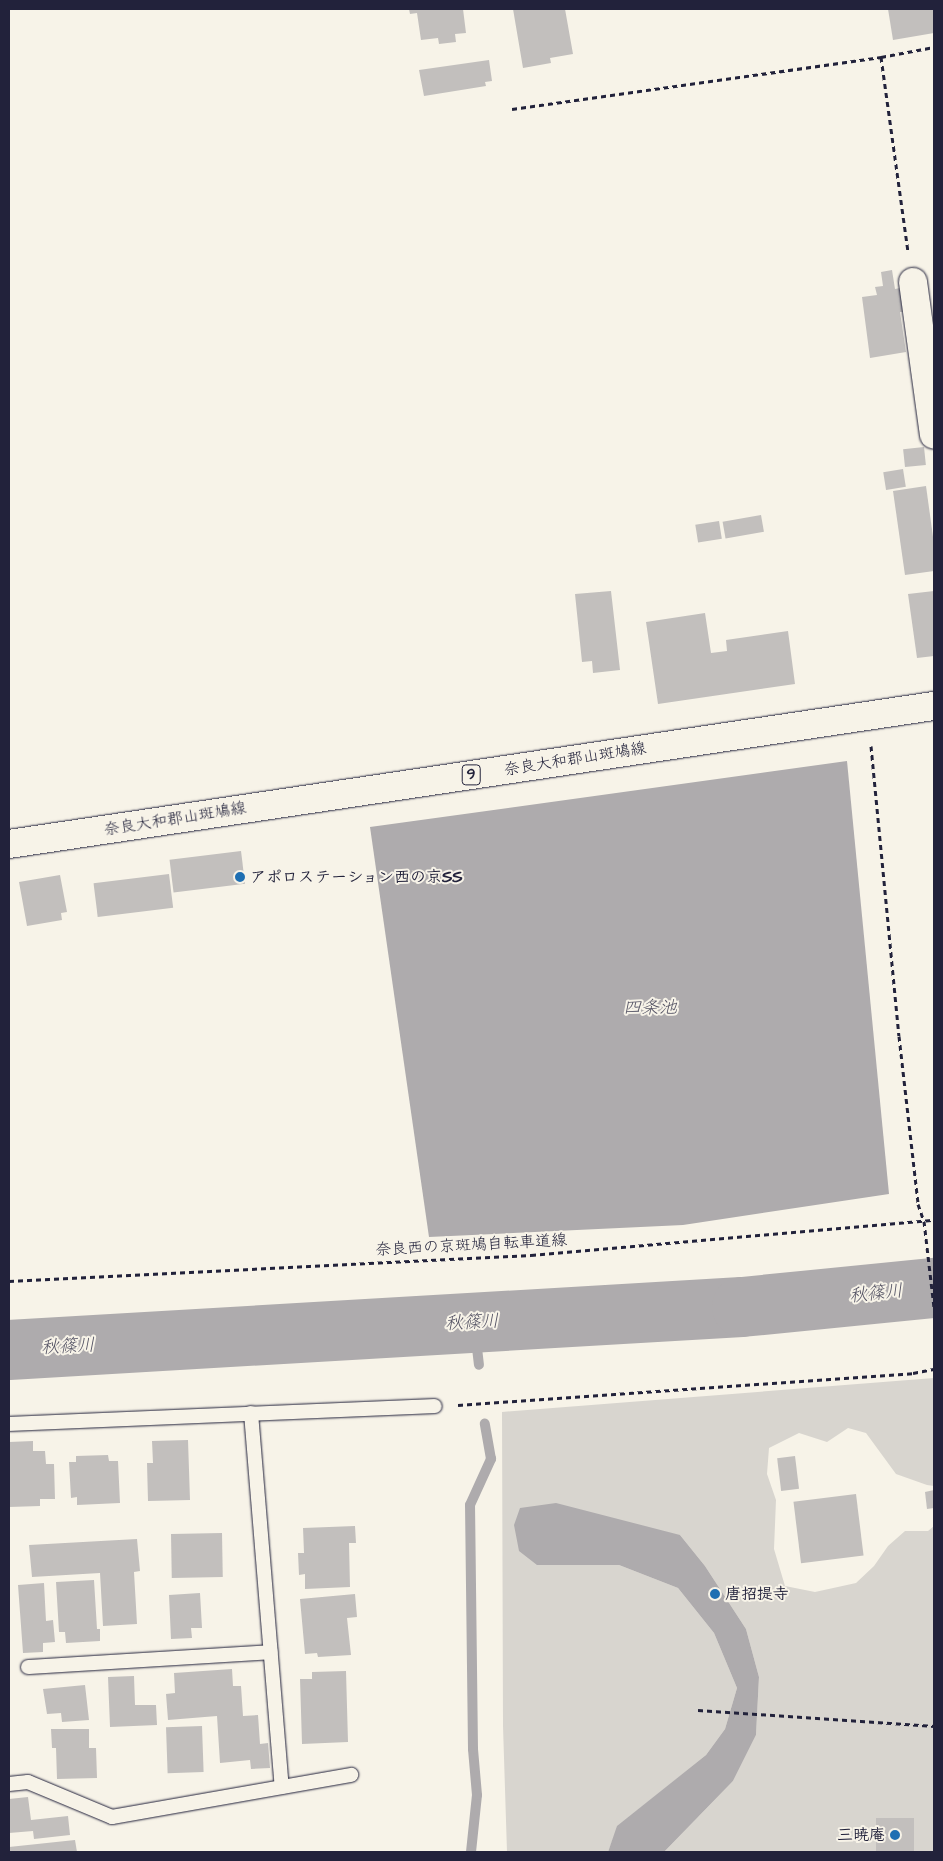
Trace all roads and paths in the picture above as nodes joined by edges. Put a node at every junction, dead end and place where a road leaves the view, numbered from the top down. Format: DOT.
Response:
graph roads {
  1 [pos="934,47"];
  2 [pos="881,57"];
  3 [pos="512,108"];
  4 [pos="913,282"];
  5 [pos="934,435"];
  6 [pos="934,706"];
  7 [pos="869,716"];
  8 [pos="9,844"];
  9 [pos="924,1220"];
  10 [pos="934,1220"];
  11 [pos="9,1281"];
  12 [pos="934,1308"];
  13 [pos="934,1369"];
  14 [pos="435,1406"];
  15 [pos="251,1413"];
  16 [pos="9,1424"];
  17 [pos="271,1652"];
  18 [pos="28,1667"];
  19 [pos="698,1710"];
  20 [pos="934,1726"];
  21 [pos="351,1775"];
  22 [pos="9,1784"];
  23 [pos="282,1787"];
  1 -- 2 [label="path"];
  2 -- 3 [label="path"];
  2 -- 4 [label="path"];
  4 -- 5 [label="main road"];
  6 -- 7 [label="main road, 奈良大和郡山斑鳩線 / 9"];
  7 -- 8 [label="main road, 奈良大和郡山斑鳩線 / 9"];
  7 -- 9 [label="path"];
  9 -- 10 [label="path, 奈良西の京斑鳩自転車道線"];
  9 -- 11 [label="path, 奈良西の京斑鳩自転車道線"];
  9 -- 12 [label="path"];
  13 -- 14 [label="path"];
  14 -- 15 [label="lane"];
  15 -- 16 [label="lane"];
  15 -- 17 [label="lane"];
  17 -- 18 [label="lane"];
  17 -- 23 [label="lane"];
  19 -- 20 [label="path"];
  21 -- 23 [label="lane"];
  22 -- 23 [label="lane"];
}
